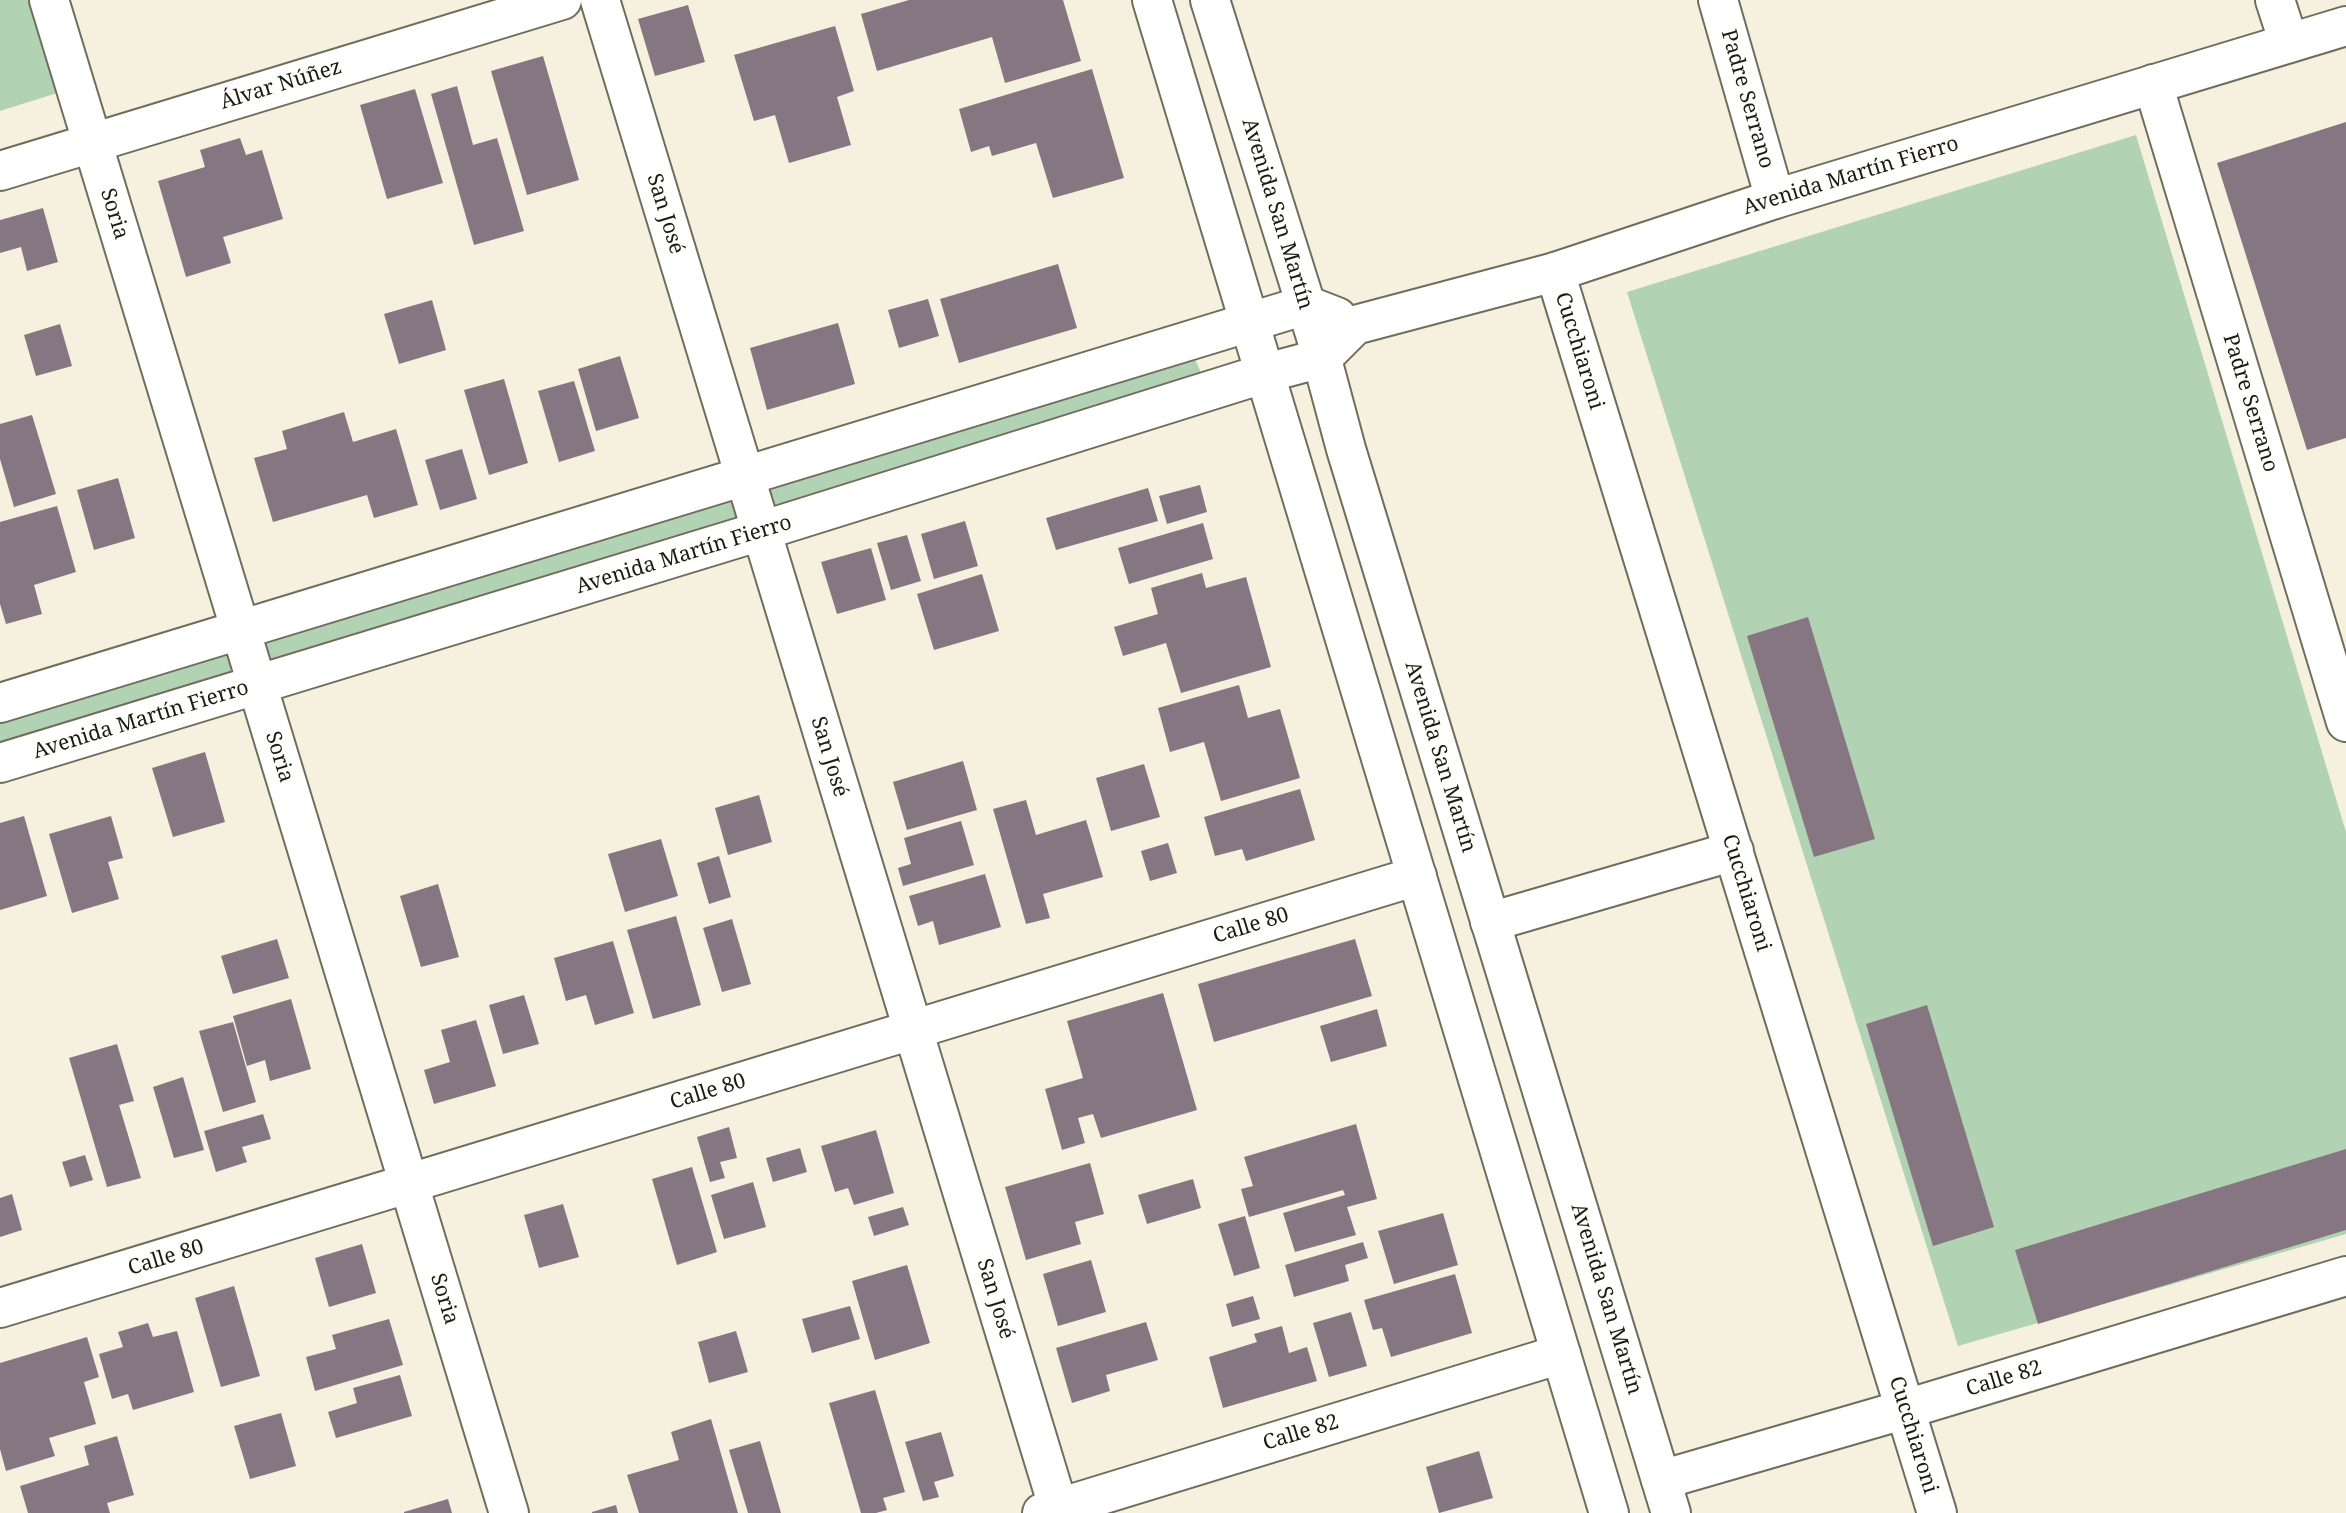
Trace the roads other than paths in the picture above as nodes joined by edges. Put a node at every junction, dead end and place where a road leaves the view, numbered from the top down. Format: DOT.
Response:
graph roads {
  1 [pos="49,0"];
  2 [pos="562,0"];
  3 [pos="600,0"];
  4 [pos="1152,0"];
  5 [pos="1210,0"];
  6 [pos="1718,0"];
  7 [pos="2276,0"];
  8 [pos="2346,26"];
  9 [pos="2289,43"];
  10 [pos="2153,84"];
  11 [pos="92,143"];
  12 [pos="0,171"];
  13 [pos="1775,199"];
  14 [pos="1555,272"];
  15 [pos="1306,305"];
  16 [pos="1250,323"];
  17 [pos="1355,325"];
  18 [pos="1322,358"];
  19 [pos="1266,373"];
  20 [pos="744,477"];
  21 [pos="761,531"];
  22 [pos="241,629"];
  23 [pos="2339,675"];
  24 [pos="257,685"];
  25 [pos="0,703"];
  26 [pos="2346,722"];
  27 [pos="0,764"];
  28 [pos="1734,851"];
  29 [pos="1417,876"];
  30 [pos="1490,922"];
  31 [pos="912,1030"];
  32 [pos="408,1184"];
  33 [pos="2346,1276"];
  34 [pos="0,1308"];
  35 [pos="1560,1353"];
  36 [pos="1906,1409"];
  37 [pos="1666,1497"];
  38 [pos="1054,1511"];
  39 [pos="509,1513"];
  40 [pos="1609,1513"];
  41 [pos="1937,1513"];
  1 -- 11 [label="street, Soria"];
  2 -- 11 [label="street, Álvar Núñez"];
  3 -- 20 [label="street, San José"];
  4 -- 16 [label="street"];
  5 -- 15 [label="street, Avenida San Martín"];
  6 -- 13 [label="street, Padre Serrano"];
  7 -- 9 [label="street"];
  8 -- 9 [label="street, Avenida Martín Fierro"];
  9 -- 10 [label="street, Avenida Martín Fierro"];
  10 -- 13 [label="street, Avenida Martín Fierro"];
  10 -- 23 [label="street, Padre Serrano"];
  11 -- 12 [label="street, Álvar Núñez"];
  11 -- 22 [label="street, Soria"];
  13 -- 14 [label="street, Avenida Martín Fierro"];
  14 -- 17 [label="street, Avenida Martín Fierro"];
  14 -- 28 [label="street, Cucchiaroni"];
  15 -- 16 [label="street"];
  15 -- 17 [label="street"];
  15 -- 18 [label="street, Avenida San Martín"];
  16 -- 19 [label="street"];
  16 -- 20 [label="street"];
  17 -- 18 [label="street"];
  18 -- 19 [label="street, Avenida Martín Fierro"];
  18 -- 30 [label="street, Avenida San Martín"];
  19 -- 21 [label="street, Avenida Martín Fierro"];
  19 -- 29 [label="street"];
  20 -- 21 [label="street, San José"];
  20 -- 22 [label="street"];
  21 -- 24 [label="street, Avenida Martín Fierro"];
  21 -- 31 [label="street, San José"];
  22 -- 24 [label="street, Soria"];
  22 -- 25 [label="street"];
  23 -- 26 [label="street, Padre Serrano"];
  24 -- 27 [label="street, Avenida Martín Fierro"];
  24 -- 32 [label="street, Soria"];
  28 -- 30 [label="street"];
  28 -- 36 [label="street, Cucchiaroni"];
  29 -- 31 [label="street, Calle 80"];
  29 -- 35 [label="street"];
  30 -- 37 [label="street, Avenida San Martín"];
  31 -- 32 [label="street, Calle 80"];
  31 -- 38 [label="street, San José"];
  32 -- 34 [label="street, Calle 80"];
  32 -- 39 [label="street, Soria"];
  33 -- 36 [label="street, Calle 82"];
  35 -- 38 [label="street, Calle 82"];
  35 -- 40 [label="street"];
  36 -- 37 [label="street, Calle 82"];
  36 -- 41 [label="street, Cucchiaroni"];
}
